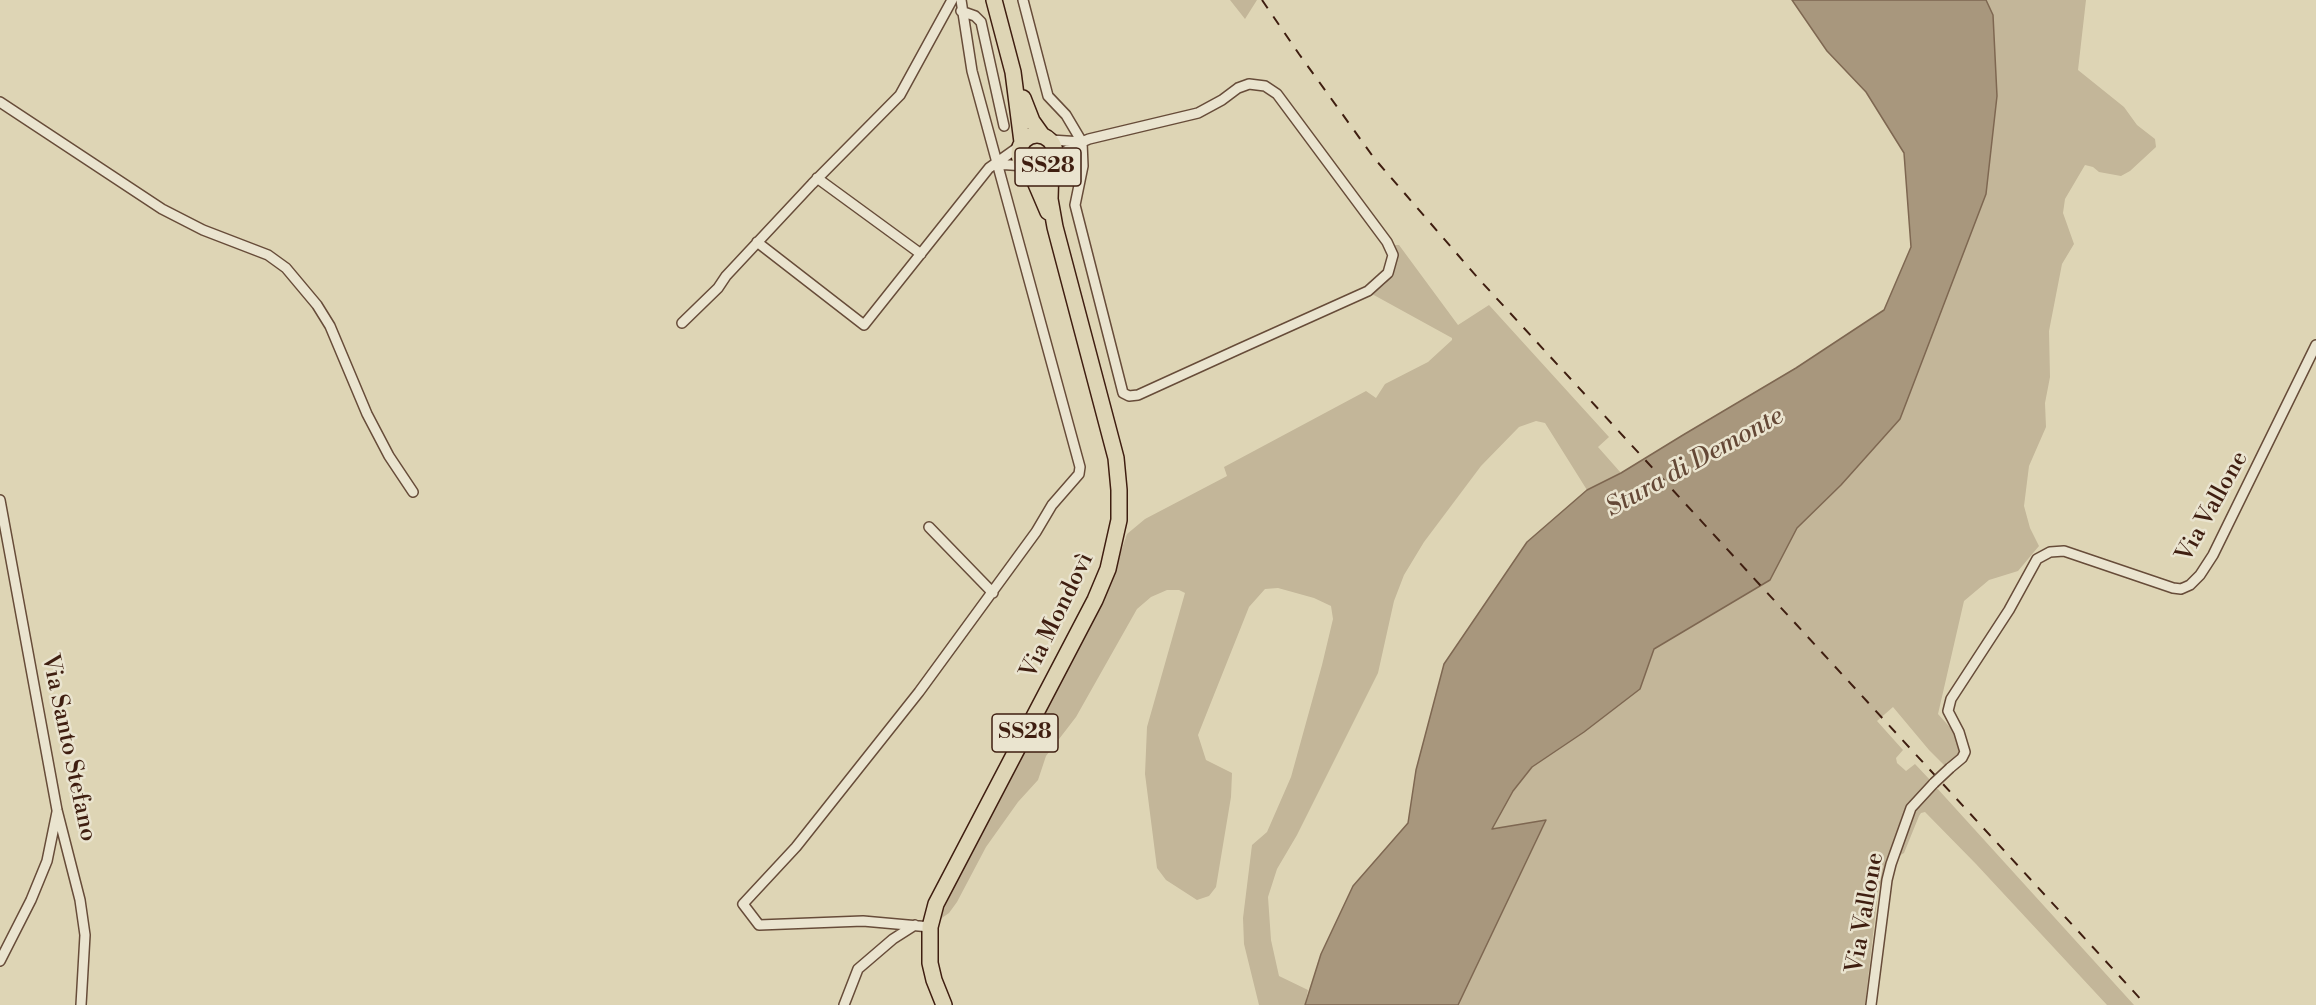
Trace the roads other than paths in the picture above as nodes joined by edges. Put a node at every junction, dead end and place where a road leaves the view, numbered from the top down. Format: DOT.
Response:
graph roads {
  1 [pos="952,0"];
  2 [pos="961,0"];
  3 [pos="994,0"];
  4 [pos="1023,0"];
  5 [pos="961,11"];
  6 [pos="1013,72"];
  7 [pos="0,102"];
  8 [pos="1004,126"];
  9 [pos="1046,138"];
  10 [pos="1082,142"];
  11 [pos="1021,144"];
  12 [pos="1053,161"];
  13 [pos="996,164"];
  14 [pos="1027,168"];
  15 [pos="817,178"];
  16 [pos="1055,226"];
  17 [pos="757,242"];
  18 [pos="921,254"];
  19 [pos="682,323"];
  20 [pos="2316,345"];
  21 [pos="413,492"];
  22 [pos="0,500"];
  23 [pos="929,527"];
  24 [pos="993,592"];
  25 [pos="57,810"];
  26 [pos="923,926"];
  27 [pos="0,961"];
  28 [pos="81,1005"];
  29 [pos="844,1005"];
  30 [pos="944,1005"];
  31 [pos="1871,1005"];
  1 -- 15 [label="street"];
  2 -- 5 [label="street"];
  3 -- 6 [label="main road, SS28"];
  4 -- 10 [label="street"];
  5 -- 8 [label="street"];
  5 -- 13 [label="street"];
  6 -- 9 [label="main road, SS28"];
  6 -- 11 [label="main road, SS28"];
  7 -- 21 [label="street"];
  9 -- 10 [label="street"];
  9 -- 11 [label="main road, SS28"];
  9 -- 12 [label="main road, SS28"];
  10 -- 10 [label="street"];
  10 -- 12 [label="street"];
  11 -- 13 [label="street"];
  11 -- 14 [label="main road, SS28"];
  12 -- 14 [label="main road, SS28"];
  12 -- 16 [label="main road, Via Mondovì / SS28"];
  13 -- 14 [label="street"];
  13 -- 18 [label="street"];
  13 -- 24 [label="street"];
  14 -- 16 [label="main road, Via Mondovì / SS28"];
  15 -- 17 [label="street"];
  15 -- 18 [label="street"];
  16 -- 26 [label="main road, Via Mondovì / SS28"];
  17 -- 18 [label="street"];
  17 -- 19 [label="street"];
  20 -- 31 [label="street, Via Vallone, bridge"];
  22 -- 25 [label="street, Via Santo Stefano"];
  23 -- 24 [label="street"];
  24 -- 26 [label="street"];
  25 -- 27 [label="street"];
  25 -- 28 [label="street, Via Santo Stefano"];
  26 -- 29 [label="street"];
  26 -- 30 [label="main road, Via Mondovì / SS28"];
}
